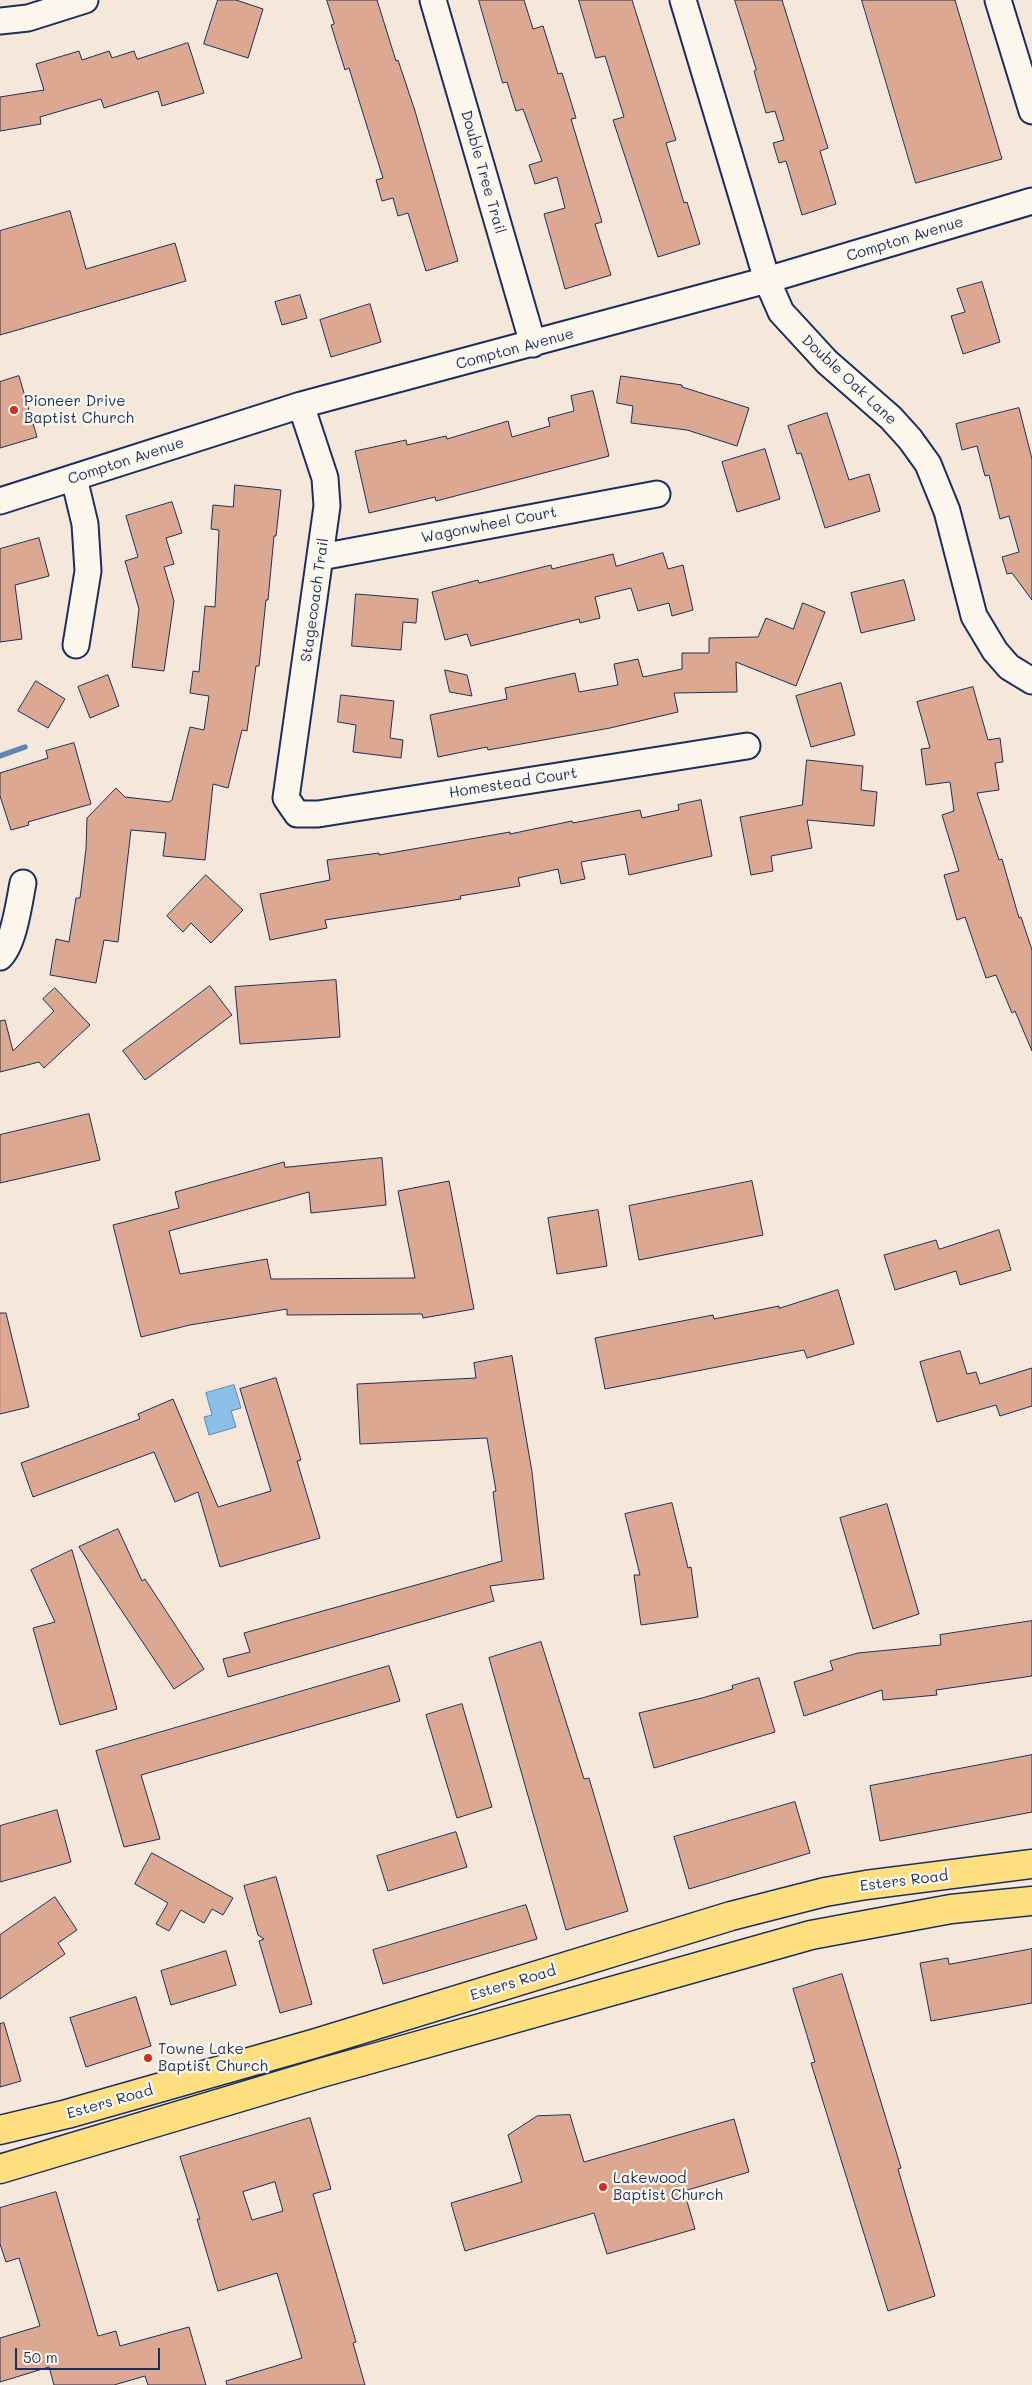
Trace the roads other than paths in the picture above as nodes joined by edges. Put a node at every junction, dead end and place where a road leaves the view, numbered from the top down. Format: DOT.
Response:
graph roads {
  1 [pos="85,0"];
  2 [pos="433,0"];
  3 [pos="683,0"];
  4 [pos="998,0"];
  5 [pos="0,21"];
  6 [pos="1032,111"];
  7 [pos="1032,201"];
  8 [pos="767,280"];
  9 [pos="533,344"];
  10 [pos="301,405"];
  11 [pos="74,478"];
  12 [pos="657,494"];
  13 [pos="0,501"];
  14 [pos="321,557"];
  15 [pos="76,645"];
  16 [pos="1032,681"];
  17 [pos="747,746"];
  18 [pos="286,798"];
  19 [pos="23,883"];
  20 [pos="0,957"];
  21 [pos="1032,1864"];
  22 [pos="1032,1901"];
  23 [pos="362,2029"];
  24 [pos="371,2059"];
  25 [pos="66,2114"];
  26 [pos="0,2130"];
  27 [pos="77,2145"];
  28 [pos="0,2169"];
  1 -- 5 [label="street"];
  2 -- 9 [label="street, Double Tree Trail"];
  3 -- 8 [label="street, Double Oak Lane"];
  4 -- 6 [label="street"];
  7 -- 8 [label="street, Compton Avenue"];
  8 -- 9 [label="street, Compton Avenue"];
  8 -- 16 [label="street, Double Oak Lane"];
  9 -- 10 [label="street, Compton Avenue"];
  10 -- 11 [label="street, Compton Avenue"];
  10 -- 14 [label="street, Stagecoach Trail"];
  11 -- 13 [label="street, Compton Avenue"];
  11 -- 15 [label="street"];
  12 -- 14 [label="street, Wagonwheel Court"];
  14 -- 18 [label="street, Stagecoach Trail"];
  17 -- 18 [label="street, Homestead Court"];
  19 -- 20 [label="street"];
  21 -- 23 [label="main road, Esters Road"];
  22 -- 24 [label="main road"];
  23 -- 24 [label="main road"];
  23 -- 25 [label="main road, Esters Road"];
  24 -- 27 [label="main road"];
  25 -- 26 [label="main road, Esters Road"];
  25 -- 27 [label="main road"];
  27 -- 28 [label="main road"];
}
